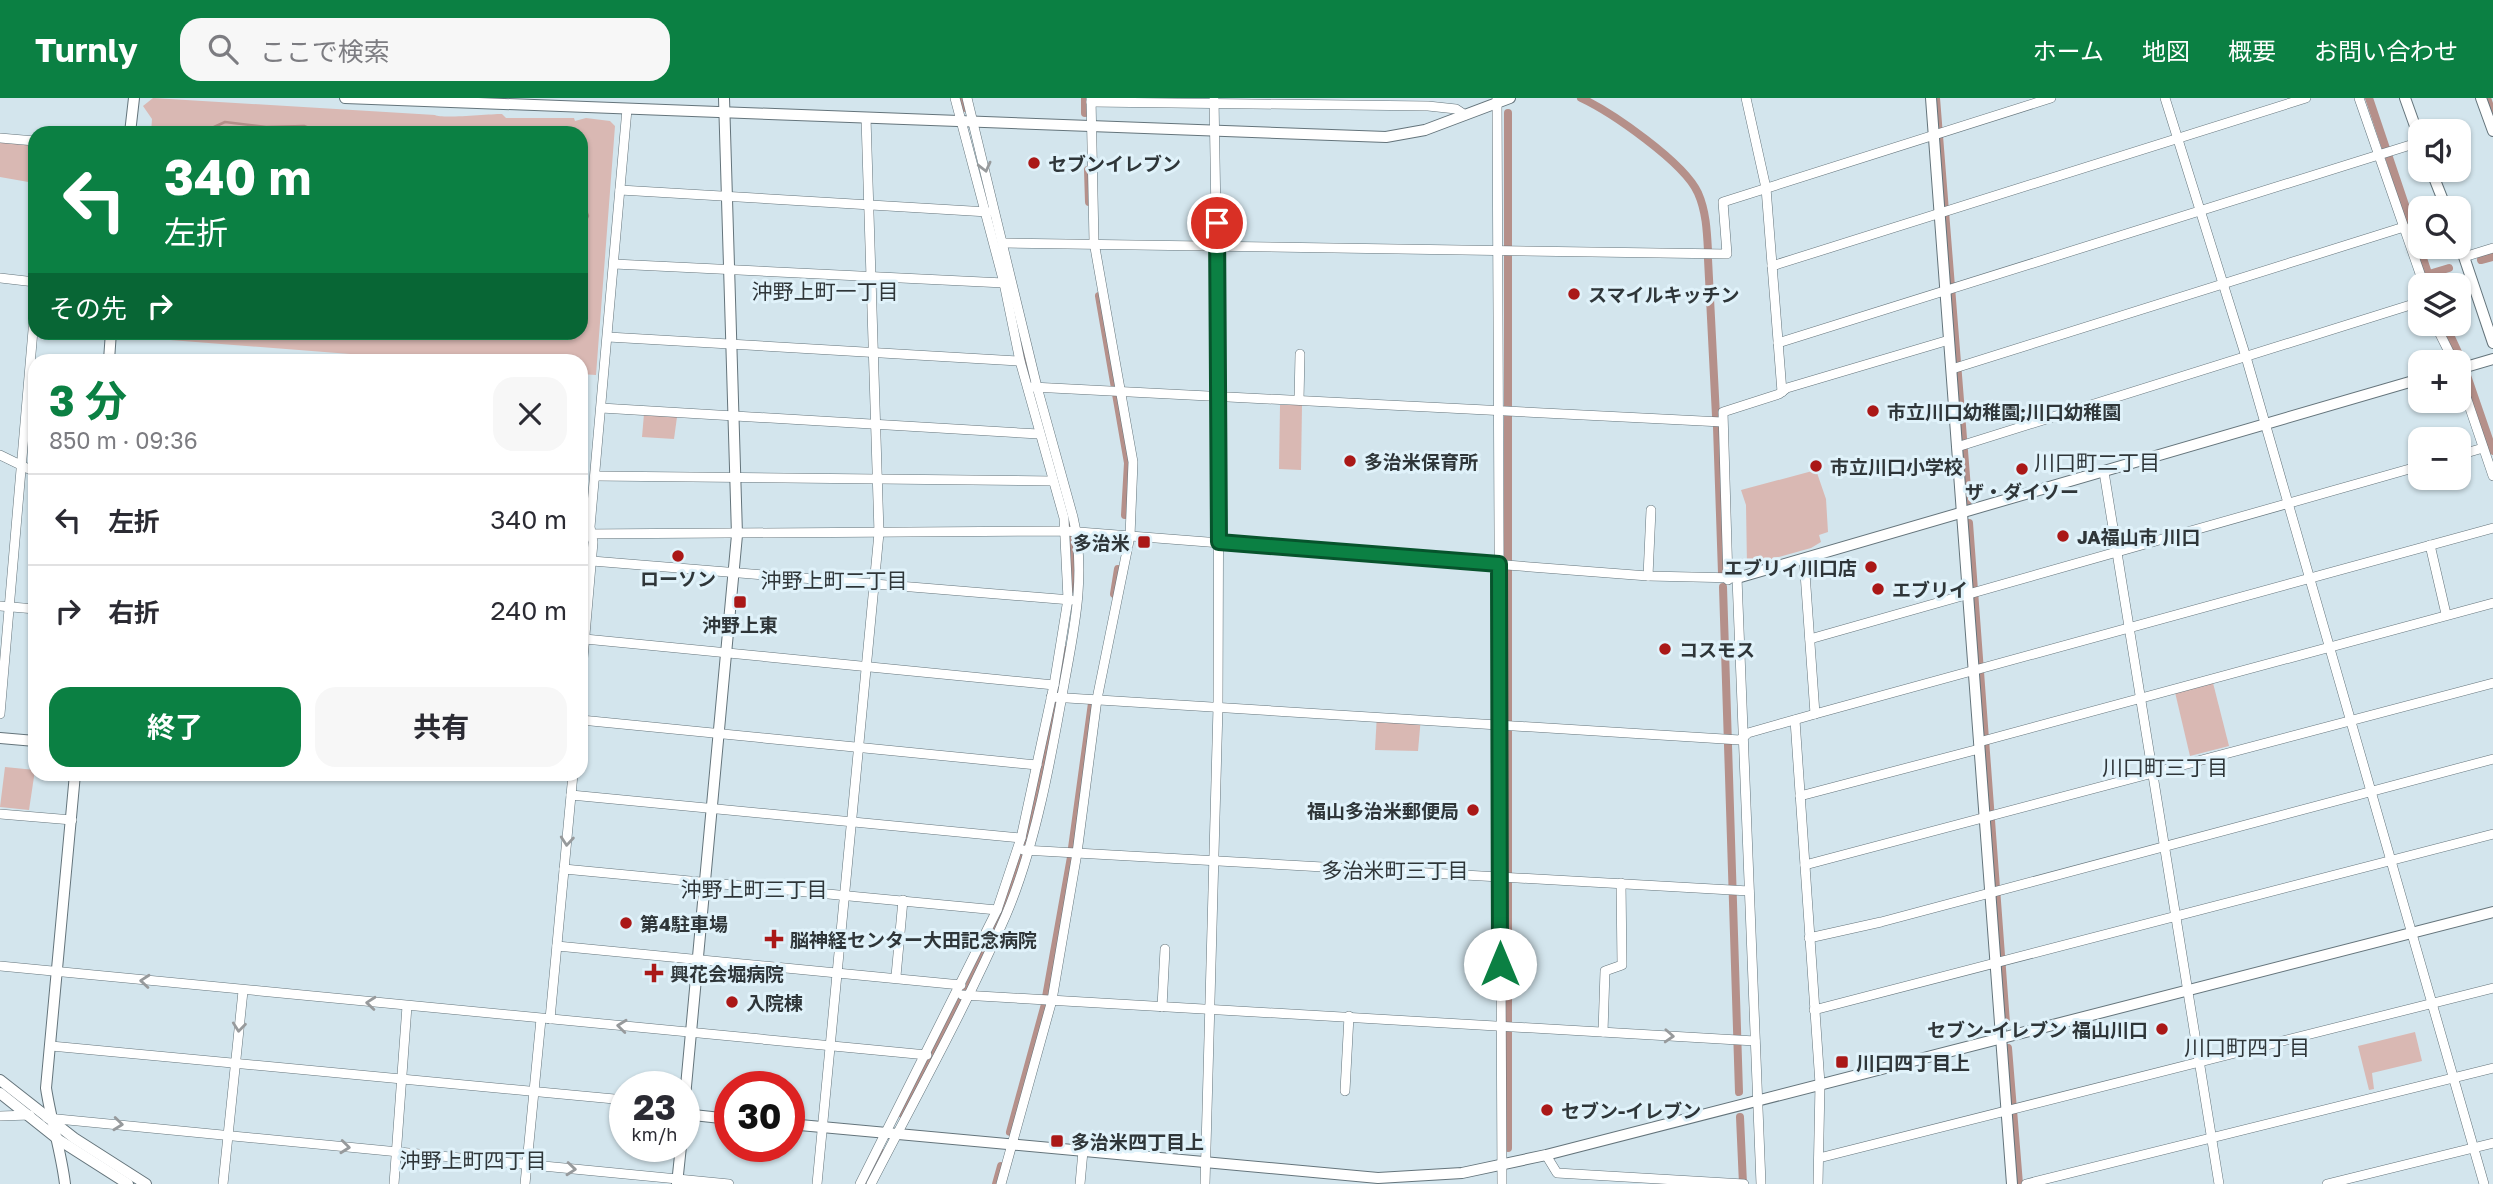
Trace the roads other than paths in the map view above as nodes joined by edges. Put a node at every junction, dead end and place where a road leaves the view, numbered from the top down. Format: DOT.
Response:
graph roads {
  1 [pos="134,98"];
  2 [pos="345,98"];
  3 [pos="724,98"];
  4 [pos="955,98"];
  5 [pos="967,98"];
  6 [pos="1510,98"];
  7 [pos="1746,98"];
  8 [pos="1931,98"];
  9 [pos="2051,98"];
  10 [pos="2165,98"];
  11 [pos="2306,98"];
  12 [pos="2359,98"];
  13 [pos="2405,98"];
  14 [pos="1091,100"];
  15 [pos="519,101"];
  16 [pos="1214,101"];
  17 [pos="1497,101"];
  18 [pos="2486,102"];
  19 [pos="626,109"];
  20 [pos="724,111"];
  21 [pos="1465,116"];
  22 [pos="866,118"];
  23 [pos="2412,119"];
  24 [pos="968,121"];
  25 [pos="131,126"];
  26 [pos="1091,126"];
  27 [pos="2493,131"];
  28 [pos="1215,132"];
  29 [pos="1934,135"];
  30 [pos="0,138"];
  31 [pos="2178,138"];
  32 [pos="28,140"];
  33 [pos="2408,145"];
  34 [pos="2380,155"];
  35 [pos="1766,188"];
  36 [pos="620,190"];
  37 [pos="727,196"];
  38 [pos="868,205"];
  39 [pos="991,212"];
  40 [pos="2200,212"];
  41 [pos="1940,213"];
  42 [pos="2404,227"];
  43 [pos="1094,242"];
  44 [pos="1004,243"];
  45 [pos="1217,245"];
  46 [pos="2493,248"];
  47 [pos="1502,252"];
  48 [pos="2471,255"];
  49 [pos="2465,259"];
  50 [pos="614,264"];
  51 [pos="1772,265"];
  52 [pos="730,270"];
  53 [pos="2420,273"];
  54 [pos="870,276"];
  55 [pos="0,278"];
  56 [pos="28,281"];
  57 [pos="1004,283"];
  58 [pos="2223,284"];
  59 [pos="1945,292"];
  60 [pos="2408,306"];
  61 [pos="608,337"];
  62 [pos="1949,340"];
  63 [pos="1778,343"];
  64 [pos="2493,343"];
  65 [pos="730,344"];
  66 [pos="873,353"];
  67 [pos="1300,354"];
  68 [pos="2246,357"];
  69 [pos="2493,359"];
  70 [pos="1020,362"];
  71 [pos="2471,365"];
  72 [pos="1952,369"];
  73 [pos="2408,382"];
  74 [pos="1032,387"];
  75 [pos="1121,391"];
  76 [pos="1782,391"];
  77 [pos="1219,396"];
  78 [pos="28,400"];
  79 [pos="1299,400"];
  80 [pos="2471,404"];
  81 [pos="601,408"];
  82 [pos="1503,411"];
  83 [pos="734,416"];
  84 [pos="1722,422"];
  85 [pos="2263,424"];
  86 [pos="875,425"];
  87 [pos="1039,434"];
  88 [pos="1957,447"];
  89 [pos="2483,448"];
  90 [pos="2471,452"];
  91 [pos="3,457"];
  92 [pos="23,466"];
  93 [pos="0,467"];
  94 [pos="28,468"];
  95 [pos="2408,469"];
  96 [pos="2104,472"];
  97 [pos="595,476"];
  98 [pos="2493,476"];
  99 [pos="736,477"];
  100 [pos="877,479"];
  101 [pos="1053,481"];
  102 [pos="2287,503"];
  103 [pos="1651,510"];
  104 [pos="1962,514"];
  105 [pos="2493,528"];
  106 [pos="1072,532"];
  107 [pos="879,533"];
  108 [pos="588,535"];
  109 [pos="592,535"];
  110 [pos="737,535"];
  111 [pos="1130,536"];
  112 [pos="1219,542"];
  113 [pos="2430,545"];
  114 [pos="2116,552"];
  115 [pos="1804,559"];
  116 [pos="592,561"];
  117 [pos="1504,565"];
  118 [pos="735,573"];
  119 [pos="1648,576"];
  120 [pos="1733,579"];
  121 [pos="2308,579"];
  122 [pos="875,584"];
  123 [pos="1968,594"];
  124 [pos="1074,600"];
  125 [pos="2493,603"];
  126 [pos="5,606"];
  127 [pos="588,606"];
  128 [pos="28,608"];
  129 [pos="2445,614"];
  130 [pos="2129,629"];
  131 [pos="588,639"];
  132 [pos="1810,639"];
  133 [pos="2329,649"];
  134 [pos="727,653"];
  135 [pos="867,666"];
  136 [pos="1973,671"];
  137 [pos="2493,683"];
  138 [pos="1054,685"];
  139 [pos="1057,697"];
  140 [pos="1097,699"];
  141 [pos="2140,700"];
  142 [pos="1218,707"];
  143 [pos="0,714"];
  144 [pos="1815,714"];
  145 [pos="1795,720"];
  146 [pos="588,721"];
  147 [pos="2350,721"];
  148 [pos="1505,725"];
  149 [pos="719,733"];
  150 [pos="1744,736"];
  151 [pos="0,738"];
  152 [pos="28,740"];
  153 [pos="1979,745"];
  154 [pos="859,747"];
  155 [pos="2493,760"];
  156 [pos="1037,765"];
  157 [pos="2152,774"];
  158 [pos="75,781"];
  159 [pos="572,781"];
  160 [pos="2371,791"];
  161 [pos="571,795"];
  162 [pos="1800,796"];
  163 [pos="712,809"];
  164 [pos="0,814"];
  165 [pos="1985,817"];
  166 [pos="72,820"];
  167 [pos="852,821"];
  168 [pos="2493,834"];
  169 [pos="1021,838"];
  170 [pos="2166,846"];
  171 [pos="1023,850"];
  172 [pos="1077,853"];
  173 [pos="2391,859"];
  174 [pos="1214,860"];
  175 [pos="1805,865"];
  176 [pos="564,869"];
  177 [pos="1505,877"];
  178 [pos="705,883"];
  179 [pos="1621,883"];
  180 [pos="1749,891"];
  181 [pos="1990,894"];
  182 [pos="845,896"];
  183 [pos="903,900"];
  184 [pos="997,910"];
  185 [pos="2493,912"];
  186 [pos="2177,915"];
  187 [pos="2411,933"];
  188 [pos="1809,938"];
  189 [pos="557,946"];
  190 [pos="1165,949"];
  191 [pos="698,959"];
  192 [pos="1996,962"];
  193 [pos="0,966"];
  194 [pos="57,973"];
  195 [pos="838,973"];
  196 [pos="897,976"];
  197 [pos="2493,988"];
  198 [pos="2190,989"];
  199 [pos="243,990"];
  200 [pos="962,993"];
  201 [pos="1052,1000"];
  202 [pos="2430,1003"];
  203 [pos="407,1006"];
  204 [pos="1162,1007"];
  205 [pos="1208,1010"];
  206 [pos="1814,1010"];
  207 [pos="1349,1016"];
  208 [pos="545,1019"];
  209 [pos="1506,1026"];
  210 [pos="1603,1032"];
  211 [pos="690,1033"];
  212 [pos="2001,1037"];
  213 [pos="1755,1041"];
  214 [pos="51,1046"];
  215 [pos="830,1046"];
  216 [pos="932,1056"];
  217 [pos="2200,1062"];
  218 [pos="235,1063"];
  219 [pos="2493,1068"];
  220 [pos="687,1071"];
  221 [pos="2454,1078"];
  222 [pos="402,1079"];
  223 [pos="0,1080"];
  224 [pos="1820,1084"];
  225 [pos="534,1091"];
  226 [pos="1345,1091"];
  227 [pos="0,1093"];
  228 [pos="609,1098"];
  229 [pos="1758,1099"];
  230 [pos="2007,1111"];
  231 [pos="29,1115"];
  232 [pos="0,1116"];
  233 [pos="51,1119"];
  234 [pos="805,1126"];
  235 [pos="823,1128"];
  236 [pos="892,1133"];
  237 [pos="227,1136"];
  238 [pos="2213,1138"];
  239 [pos="60,1140"];
  240 [pos="2493,1143"];
  241 [pos="1012,1145"];
  242 [pos="2475,1147"];
  243 [pos="1083,1151"];
  244 [pos="396,1152"];
  245 [pos="1546,1155"];
  246 [pos="1819,1158"];
  247 [pos="680,1162"];
  248 [pos="1205,1162"];
  249 [pos="527,1165"];
  250 [pos="1501,1166"];
  251 [pos="678,1182"];
  252 [pos="65,1184"];
  253 [pos="128,1184"];
  254 [pos="146,1184"];
  255 [pos="223,1184"];
  256 [pos="394,1184"];
  257 [pos="525,1184"];
  258 [pos="729,1184"];
  259 [pos="817,1184"];
  260 [pos="860,1184"];
  261 [pos="871,1184"];
  262 [pos="1001,1184"];
  263 [pos="1080,1184"];
  264 [pos="1205,1184"];
  265 [pos="1502,1184"];
  266 [pos="1744,1184"];
  267 [pos="1761,1184"];
  268 [pos="1818,1184"];
  269 [pos="2012,1184"];
  270 [pos="2026,1184"];
  271 [pos="2219,1184"];
  272 [pos="2327,1184"];
  273 [pos="2484,1184"];
  1 -- 25 [label="street"];
  2 -- 15 [label="street"];
  3 -- 20 [label="street"];
  4 -- 24 [label="street"];
  5 -- 24 [label="street"];
  6 -- 17 [label="street"];
  7 -- 35 [label="street"];
  8 -- 29 [label="street"];
  9 -- 29 [label="street"];
  10 -- 31 [label="street"];
  11 -- 31 [label="street"];
  12 -- 34 [label="street"];
  13 -- 23 [label="street"];
  14 -- 16 [label="street"];
  14 -- 26 [label="street"];
  15 -- 19 [label="street"];
  16 -- 21 [label="street"];
  16 -- 28 [label="street"];
  17 -- 21 [label="street"];
  17 -- 47 [label="street"];
  18 -- 27 [label="street"];
  19 -- 20 [label="street"];
  19 -- 36 [label="street"];
  20 -- 22 [label="street"];
  20 -- 37 [label="street"];
  21 -- 28 [label="street"];
  22 -- 24 [label="street"];
  22 -- 38 [label="street"];
  24 -- 26 [label="street"];
  24 -- 39 [label="street"];
  26 -- 28 [label="street"];
  26 -- 43 [label="street"];
  28 -- 45 [label="street"];
  29 -- 35 [label="street"];
  29 -- 41 [label="street"];
  30 -- 32 [label="street"];
  31 -- 40 [label="street"];
  31 -- 41 [label="street"];
  33 -- 34 [label="street"];
  34 -- 40 [label="street"];
  34 -- 42 [label="street"];
  35 -- 47 [label="street"];
  35 -- 51 [label="street"];
  36 -- 37 [label="street"];
  36 -- 50 [label="street"];
  37 -- 38 [label="street"];
  37 -- 52 [label="street"];
  38 -- 39 [label="street"];
  38 -- 54 [label="street"];
  39 -- 44 [label="street"];
  39 -- 57 [label="street"];
  40 -- 58 [label="street"];
  40 -- 59 [label="street"];
  41 -- 51 [label="street"];
  41 -- 59 [label="street"];
  42 -- 53 [label="street"];
  42 -- 58 [label="street"];
  43 -- 44 [label="street"];
  43 -- 45 [label="street"];
  43 -- 75 [label="street"];
  44 -- 74 [label="street"];
  45 -- 47 [label="street"];
  45 -- 77 [label="street"];
  46 -- 48 [label="street"];
  47 -- 82 [label="street"];
  49 -- 64 [label="street"];
  50 -- 52 [label="street"];
  50 -- 61 [label="street"];
  51 -- 63 [label="street"];
  52 -- 54 [label="street"];
  52 -- 65 [label="street"];
  54 -- 57 [label="street"];
  54 -- 66 [label="street"];
  55 -- 56 [label="street"];
  57 -- 70 [label="street"];
  58 -- 68 [label="street"];
  58 -- 72 [label="street"];
  59 -- 62 [label="street"];
  59 -- 63 [label="street"];
  60 -- 68 [label="street"];
  61 -- 65 [label="street"];
  61 -- 81 [label="street"];
  62 -- 72 [label="street"];
  62 -- 76 [label="street"];
  63 -- 76 [label="street"];
  65 -- 66 [label="street"];
  65 -- 83 [label="street"];
  66 -- 70 [label="street"];
  66 -- 86 [label="street"];
  67 -- 79 [label="street"];
  68 -- 85 [label="street"];
  68 -- 88 [label="street"];
  69 -- 71 [label="street"];
  70 -- 74 [label="street"];
  72 -- 88 [label="street"];
  73 -- 85 [label="street"];
  74 -- 75 [label="street"];
  74 -- 87 [label="street"];
  74 -- 106 [label="street"];
  75 -- 77 [label="street"];
  75 -- 111 [label="street"];
  76 -- 84 [label="street"];
  77 -- 79 [label="street"];
  77 -- 112 [label="street"];
  78 -- 92 [label="street"];
  79 -- 82 [label="street"];
  80 -- 89 [label="street"];
  81 -- 83 [label="street"];
  81 -- 97 [label="street"];
  82 -- 84 [label="street"];
  82 -- 117 [label="street"];
  83 -- 86 [label="street"];
  83 -- 99 [label="street"];
  84 -- 120 [label="street"];
  85 -- 96 [label="street"];
  85 -- 102 [label="street"];
  86 -- 87 [label="street"];
  86 -- 100 [label="street"];
  87 -- 101 [label="street"];
  88 -- 104 [label="street"];
  89 -- 90 [label="street"];
  89 -- 98 [label="street"];
  91 -- 92 [label="street"];
  91 -- 93 [label="street"];
  92 -- 94 [label="street"];
  92 -- 126 [label="street"];
  95 -- 102 [label="street"];
  96 -- 104 [label="street"];
  96 -- 114 [label="street"];
  97 -- 99 [label="street"];
  97 -- 109 [label="street"];
  99 -- 100 [label="street"];
  99 -- 110 [label="street"];
  100 -- 101 [label="street"];
  100 -- 107 [label="street"];
  101 -- 106 [label="street"];
  102 -- 114 [label="street"];
  102 -- 121 [label="street"];
  103 -- 119 [label="street"];
  104 -- 115 [label="street"];
  104 -- 123 [label="street"];
  105 -- 113 [label="street"];
  106 -- 107 [label="street"];
  106 -- 111 [label="street"];
  106 -- 124 [label="street"];
  107 -- 110 [label="street"];
  107 -- 122 [label="street"];
  108 -- 109 [label="street"];
  109 -- 110 [label="street"];
  109 -- 116 [label="street"];
  110 -- 118 [label="street"];
  111 -- 112 [label="street"];
  111 -- 140 [label="street"];
  112 -- 117 [label="street"];
  112 -- 142 [label="street"];
  113 -- 121 [label="street"];
  113 -- 129 [label="street"];
  114 -- 123 [label="street"];
  114 -- 130 [label="street"];
  115 -- 120 [label="street"];
  115 -- 132 [label="street"];
  116 -- 118 [label="street"];
  116 -- 127 [label="street"];
  117 -- 119 [label="street"];
  117 -- 148 [label="street"];
  118 -- 122 [label="street"];
  118 -- 134 [label="street"];
  119 -- 120 [label="street"];
  120 -- 150 [label="street"];
  121 -- 130 [label="street"];
  121 -- 133 [label="street"];
  122 -- 124 [label="street"];
  122 -- 135 [label="street"];
  123 -- 132 [label="street"];
  123 -- 136 [label="street"];
  124 -- 138 [label="street"];
  124 -- 139 [label="street"];
  125 -- 129 [label="street"];
  126 -- 128 [label="street"];
  126 -- 143 [label="street"];
  129 -- 133 [label="street"];
  130 -- 136 [label="street"];
  130 -- 141 [label="street"];
  131 -- 134 [label="street"];
  132 -- 144 [label="street"];
  133 -- 141 [label="street"];
  133 -- 147 [label="street"];
  134 -- 135 [label="street"];
  134 -- 149 [label="street"];
  135 -- 138 [label="street"];
  135 -- 154 [label="street"];
  136 -- 144 [label="street"];
  136 -- 153 [label="street"];
  137 -- 147 [label="street"];
  138 -- 139 [label="street"];
  139 -- 140 [label="street"];
  139 -- 156 [label="street"];
  139 -- 171 [label="street"];
  140 -- 142 [label="street"];
  140 -- 172 [label="street"];
  141 -- 153 [label="street"];
  141 -- 157 [label="street"];
  142 -- 148 [label="street"];
  142 -- 174 [label="street"];
  144 -- 145 [label="street"];
  145 -- 150 [label="street"];
  145 -- 162 [label="street"];
  146 -- 149 [label="street"];
  147 -- 157 [label="street"];
  147 -- 160 [label="street"];
  148 -- 150 [label="street"];
  148 -- 177 [label="street"];
  149 -- 154 [label="street"];
  149 -- 163 [label="street"];
  150 -- 180 [label="street"];
  151 -- 152 [label="street"];
  153 -- 162 [label="street"];
  153 -- 165 [label="street"];
  154 -- 156 [label="street"];
  154 -- 167 [label="street"];
  155 -- 160 [label="street"];
  156 -- 169 [label="street"];
  157 -- 165 [label="street"];
  157 -- 170 [label="street"];
  158 -- 166 [label="street"];
  159 -- 161 [label="street"];
  160 -- 170 [label="street"];
  160 -- 173 [label="street"];
  161 -- 163 [label="street"];
  161 -- 176 [label="street, one-way"];
  162 -- 175 [label="street"];
  163 -- 167 [label="street"];
  163 -- 178 [label="street"];
  164 -- 166 [label="street"];
  165 -- 175 [label="street"];
  165 -- 181 [label="street"];
  166 -- 194 [label="street"];
  167 -- 169 [label="street"];
  167 -- 182 [label="street"];
  168 -- 173 [label="street"];
  169 -- 171 [label="street"];
  170 -- 181 [label="street"];
  170 -- 186 [label="street"];
  171 -- 172 [label="street"];
  171 -- 184 [label="street"];
  171 -- 200 [label="street"];
  172 -- 174 [label="street"];
  172 -- 201 [label="street"];
  173 -- 186 [label="street"];
  173 -- 187 [label="street"];
  174 -- 177 [label="street"];
  174 -- 205 [label="street"];
  175 -- 188 [label="street"];
  176 -- 178 [label="street"];
  176 -- 189 [label="street"];
  177 -- 179 [label="street"];
  177 -- 209 [label="street"];
  178 -- 182 [label="street"];
  178 -- 191 [label="street"];
  179 -- 180 [label="street"];
  179 -- 210 [label="street"];
  180 -- 213 [label="street"];
  181 -- 188 [label="street"];
  181 -- 192 [label="street"];
  182 -- 183 [label="street"];
  182 -- 195 [label="street"];
  183 -- 184 [label="street"];
  183 -- 196 [label="street"];
  184 -- 200 [label="street"];
  185 -- 187 [label="street"];
  186 -- 192 [label="street"];
  186 -- 198 [label="street"];
  187 -- 198 [label="street"];
  187 -- 202 [label="street"];
  188 -- 206 [label="street"];
  189 -- 191 [label="street"];
  189 -- 208 [label="street"];
  190 -- 204 [label="street"];
  191 -- 195 [label="street"];
  191 -- 211 [label="street"];
  192 -- 206 [label="street"];
  192 -- 212 [label="street"];
  193 -- 194 [label="street"];
  199 -- 194 [label="street, one-way"];
  194 -- 214 [label="street"];
  195 -- 196 [label="street"];
  195 -- 215 [label="street"];
  196 -- 200 [label="street"];
  197 -- 202 [label="street"];
  198 -- 212 [label="street"];
  198 -- 217 [label="street"];
  203 -- 199 [label="street, one-way"];
  199 -- 218 [label="street, one-way"];
  200 -- 201 [label="street"];
  200 -- 216 [label="street"];
  201 -- 204 [label="street"];
  201 -- 241 [label="street"];
  202 -- 217 [label="street"];
  202 -- 221 [label="street"];
  203 -- 208 [label="street"];
  203 -- 222 [label="street"];
  204 -- 205 [label="street"];
  205 -- 207 [label="street"];
  205 -- 248 [label="street"];
  206 -- 224 [label="street"];
  207 -- 209 [label="street"];
  207 -- 226 [label="street"];
  211 -- 208 [label="street, one-way"];
  208 -- 225 [label="street"];
  209 -- 210 [label="street"];
  209 -- 250 [label="street"];
  210 -- 213 [label="street, one-way"];
  211 -- 215 [label="street"];
  211 -- 220 [label="street"];
  212 -- 224 [label="street"];
  212 -- 230 [label="street"];
  213 -- 229 [label="street"];
  214 -- 218 [label="street"];
  214 -- 233 [label="street"];
  215 -- 216 [label="street"];
  215 -- 235 [label="street"];
  216 -- 236 [label="street"];
  217 -- 230 [label="street"];
  217 -- 238 [label="street"];
  218 -- 222 [label="street"];
  218 -- 237 [label="street"];
  219 -- 221 [label="street"];
  221 -- 238 [label="street"];
  221 -- 242 [label="street"];
  222 -- 225 [label="street"];
  222 -- 244 [label="street"];
  223 -- 233 [label="street"];
  224 -- 229 [label="street"];
  224 -- 246 [label="street"];
  225 -- 228 [label="street"];
  225 -- 249 [label="street"];
  227 -- 231 [label="street"];
  229 -- 245 [label="street"];
  229 -- 267 [label="street"];
  230 -- 246 [label="street"];
  230 -- 269 [label="street"];
  231 -- 232 [label="street"];
  231 -- 233 [label="street"];
  231 -- 239 [label="street"];
  233 -- 237 [label="street, one-way"];
  233 -- 239 [label="street"];
  233 -- 254 [label="street"];
  234 -- 235 [label="street"];
  235 -- 236 [label="street"];
  235 -- 259 [label="street"];
  236 -- 241 [label="street"];
  236 -- 260 [label="street"];
  236 -- 261 [label="street"];
  237 -- 244 [label="street, one-way"];
  237 -- 255 [label="street"];
  238 -- 270 [label="street"];
  238 -- 271 [label="street"];
  239 -- 252 [label="street"];
  239 -- 253 [label="street"];
  240 -- 242 [label="street"];
  241 -- 243 [label="street"];
  241 -- 262 [label="street"];
  242 -- 272 [label="street"];
  242 -- 273 [label="street"];
  243 -- 248 [label="street"];
  243 -- 263 [label="street"];
  244 -- 249 [label="street"];
  244 -- 256 [label="street"];
  245 -- 250 [label="street"];
  245 -- 266 [label="street"];
  246 -- 268 [label="street"];
  247 -- 251 [label="street"];
  248 -- 250 [label="street"];
  248 -- 264 [label="street"];
  249 -- 251 [label="street, one-way"];
  249 -- 257 [label="street"];
  250 -- 265 [label="street"];
  251 -- 258 [label="street"];
}
